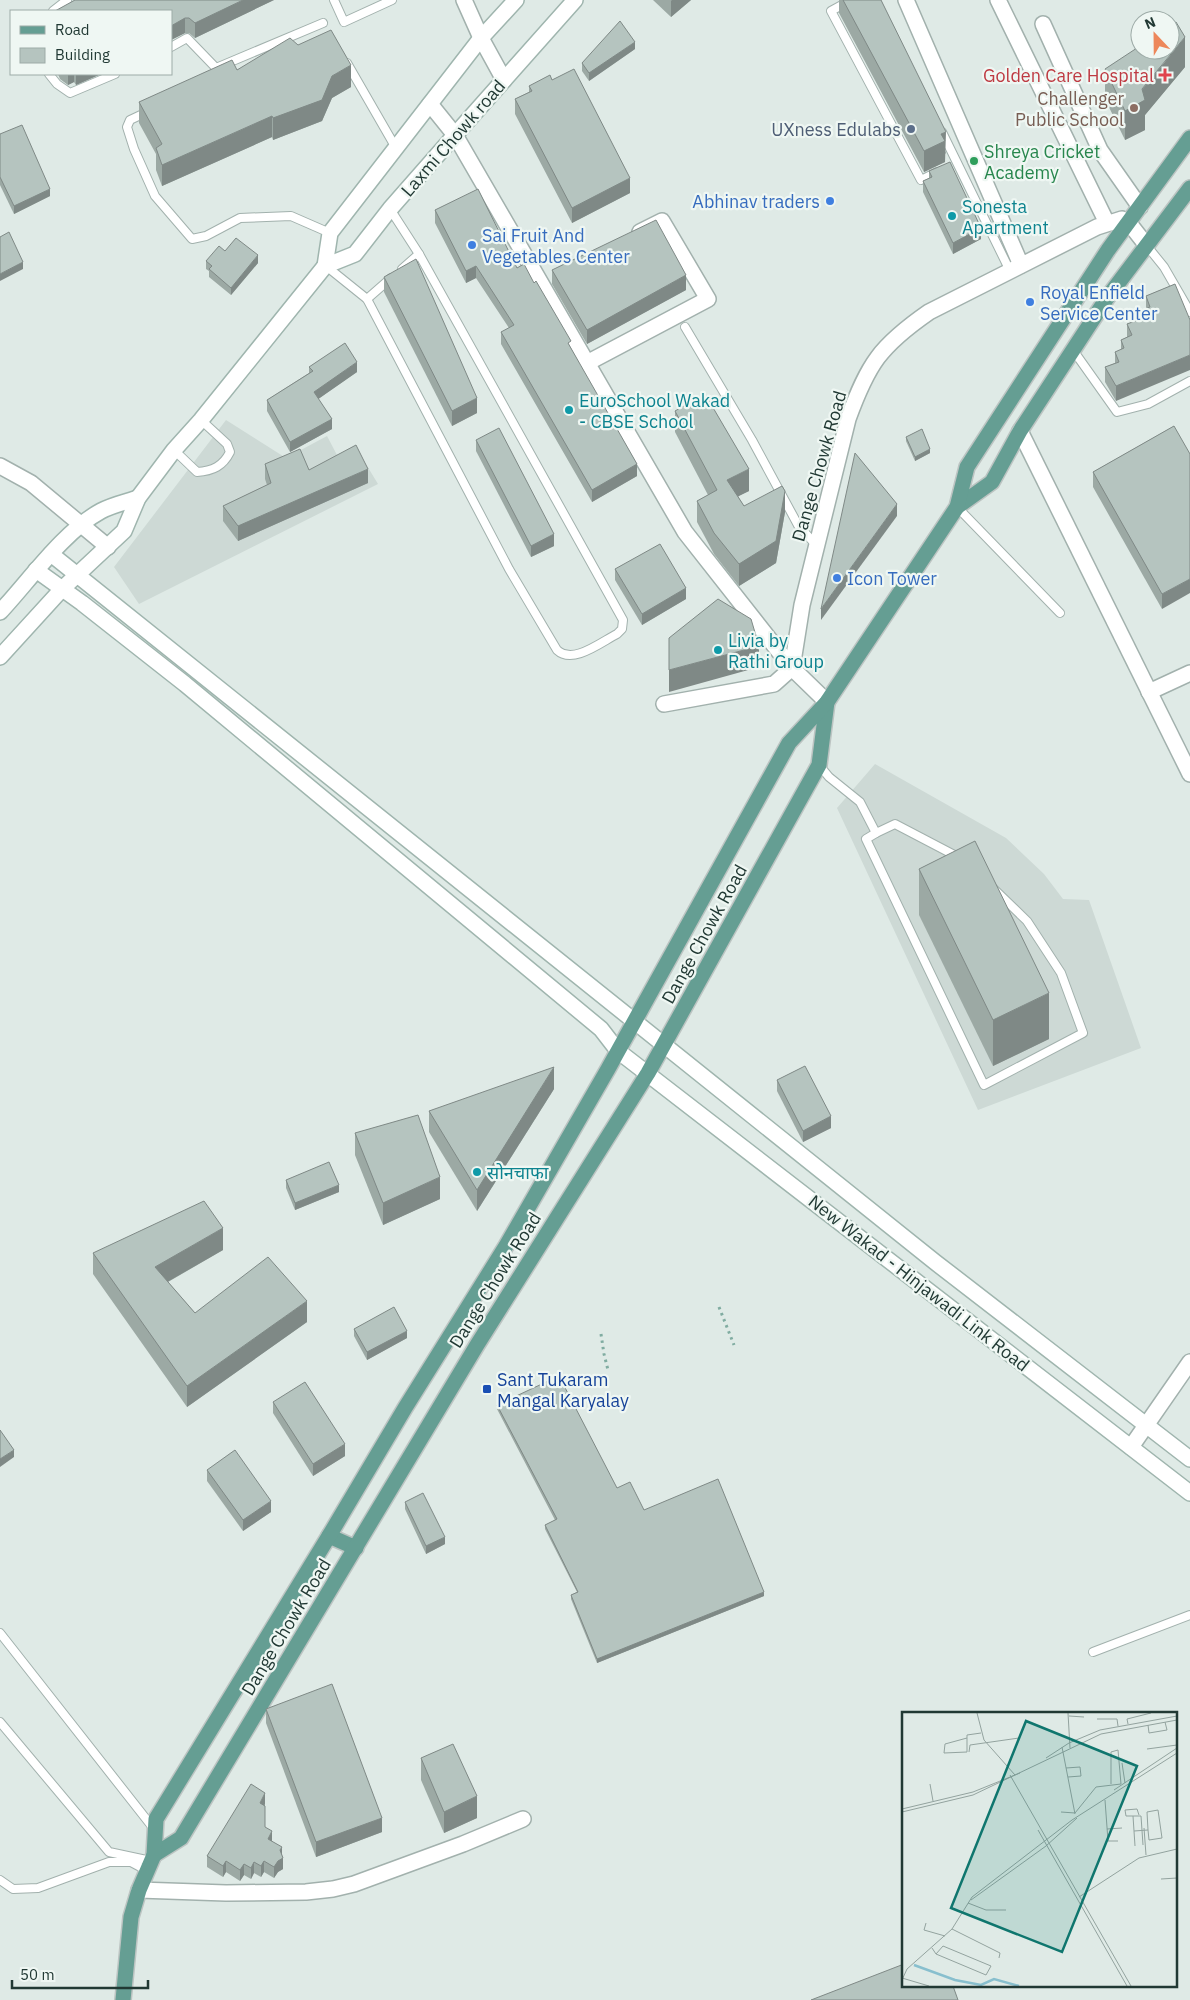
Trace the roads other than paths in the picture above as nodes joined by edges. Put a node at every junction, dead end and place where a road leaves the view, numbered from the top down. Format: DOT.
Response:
graph roads {
  1 [pos="67,0"];
  2 [pos="334,0"];
  3 [pos="392,0"];
  4 [pos="464,0"];
  5 [pos="516,0"];
  6 [pos="575,0"];
  7 [pos="851,0"];
  8 [pos="906,0"];
  9 [pos="998,0"];
  10 [pos="54,10"];
  11 [pos="323,23"];
  12 [pos="1043,24"];
  13 [pos="481,38"];
  14 [pos="172,46"];
  15 [pos="345,59"];
  16 [pos="50,75"];
  17 [pos="112,75"];
  18 [pos="504,80"];
  19 [pos="430,104"];
  20 [pos="157,108"];
  21 [pos="940,128"];
  22 [pos="455,134"];
  23 [pos="1190,138"];
  24 [pos="396,148"];
  25 [pos="957,163"];
  26 [pos="1190,188"];
  27 [pos="1140,207"];
  28 [pos="390,209"];
  29 [pos="1129,222"];
  30 [pos="1107,223"];
  31 [pos="330,233"];
  32 [pos="628,238"];
  33 [pos="1147,246"];
  34 [pos="419,254"];
  35 [pos="325,266"];
  36 [pos="1016,268"];
  37 [pos="367,299"];
  38 [pos="1190,312"];
  39 [pos="685,327"];
  40 [pos="1073,350"];
  41 [pos="587,363"];
  42 [pos="1190,381"];
  43 [pos="200,420"];
  44 [pos="1020,431"];
  45 [pos="174,450"];
  46 [pos="0,466"];
  47 [pos="138,498"];
  48 [pos="957,507"];
  49 [pos="81,526"];
  50 [pos="816,545"];
  51 [pos="108,547"];
  52 [pos="51,554"];
  53 [pos="36,570"];
  54 [pos="77,574"];
  55 [pos="62,589"];
  56 [pos="0,612"];
  57 [pos="1060,613"];
  58 [pos="0,657"];
  59 [pos="792,668"];
  60 [pos="1190,673"];
  61 [pos="1149,692"];
  62 [pos="828,702"];
  63 [pos="664,704"];
  64 [pos="819,765"];
  65 [pos="1190,774"];
  66 [pos="876,833"];
  67 [pos="967,861"];
  68 [pos="987,881"];
  69 [pos="635,1021"];
  70 [pos="664,1044"];
  71 [pos="618,1051"];
  72 [pos="648,1073"];
  73 [pos="935,1262"];
  74 [pos="918,1283"];
  75 [pos="1190,1362"];
  76 [pos="1147,1426"];
  77 [pos="1131,1447"];
  78 [pos="1190,1459"];
  79 [pos="1190,1493"];
  80 [pos="330,1536"];
  81 [pos="356,1548"];
  82 [pos="1190,1615"];
  83 [pos="0,1633"];
  84 [pos="1093,1652"];
  85 [pos="0,1722"];
  86 [pos="523,1819"];
  87 [pos="155,1830"];
  88 [pos="150,1862"];
  89 [pos="0,1880"];
  90 [pos="139,1890"];
  91 [pos="123,2000"];
  1 -- 10 [label="lane"];
  2 -- 3 [label="lane"];
  4 -- 13 [label="main road"];
  5 -- 13 [label="main road, Laxmi Chowk road"];
  6 -- 18 [label="main road, Laxmi Chowk road"];
  7 -- 25 [label="lane"];
  8 -- 36 [label="main road"];
  9 -- 30 [label="main road"];
  11 -- 14 [label="lane"];
  12 -- 27 [label="main road"];
  13 -- 18 [label="main road"];
  13 -- 19 [label="main road, Laxmi Chowk road"];
  15 -- 24 [label="lane"];
  16 -- 17 [label="lane"];
  18 -- 22 [label="main road, Laxmi Chowk road"];
  19 -- 22 [label="main road"];
  19 -- 24 [label="main road, Laxmi Chowk road"];
  20 -- 31 [label="lane"];
  21 -- 25 [label="lane"];
  22 -- 28 [label="main road, Laxmi Chowk road"];
  22 -- 41 [label="main road"];
  23 -- 27 [label="main road, Dange Chowk Road"];
  24 -- 31 [label="main road, Laxmi Chowk road"];
  25 -- 36 [label="lane"];
  26 -- 33 [label="main road, Dange Chowk Road"];
  27 -- 29 [label="main road, Dange Chowk Road"];
  28 -- 34 [label="lane"];
  28 -- 35 [label="main road, Laxmi Chowk road"];
  29 -- 30 [label="main road, Dange Chowk Road"];
  29 -- 33 [label="main road"];
  29 -- 48 [label="main road, Dange Chowk Road"];
  30 -- 36 [label="main road, Dange Chowk Road"];
  31 -- 35 [label="main road, Laxmi Chowk road"];
  32 -- 41 [label="main road"];
  33 -- 38 [label="lane"];
  33 -- 40 [label="main road, Dange Chowk Road"];
  34 -- 37 [label="lane"];
  34 -- 37 [label="lane"];
  35 -- 37 [label="lane"];
  35 -- 43 [label="main road, Laxmi Chowk road"];
  36 -- 50 [label="main road, Dange Chowk Road"];
  39 -- 50 [label="lane"];
  40 -- 42 [label="lane"];
  40 -- 44 [label="main road, Dange Chowk Road"];
  41 -- 59 [label="main road"];
  43 -- 45 [label="main road, Laxmi Chowk road"];
  43 -- 45 [label="lane"];
  44 -- 48 [label="main road, Dange Chowk Road"];
  44 -- 61 [label="main road"];
  45 -- 47 [label="main road, Laxmi Chowk road"];
  46 -- 49 [label="main road"];
  47 -- 49 [label="main road"];
  47 -- 51 [label="main road, Laxmi Chowk road"];
  48 -- 57 [label="lane"];
  48 -- 62 [label="main road, Dange Chowk Road"];
  49 -- 51 [label="main road"];
  49 -- 52 [label="main road"];
  50 -- 59 [label="main road, Dange Chowk Road"];
  51 -- 54 [label="main road, Laxmi Chowk road"];
  52 -- 53 [label="main road"];
  52 -- 54 [label="main road, New Wakad - Hinjawadi Link Road"];
  53 -- 55 [label="main road, New Wakad - Hinjawadi Link Road"];
  53 -- 56 [label="main road"];
  54 -- 55 [label="main road, Laxmi Chowk road"];
  54 -- 69 [label="main road, New Wakad - Hinjawadi Link Road"];
  55 -- 58 [label="main road"];
  55 -- 71 [label="main road, New Wakad - Hinjawadi Link Road"];
  59 -- 62 [label="main road"];
  59 -- 63 [label="main road"];
  60 -- 61 [label="main road"];
  61 -- 65 [label="main road"];
  62 -- 64 [label="main road, Dange Chowk Road"];
  62 -- 69 [label="main road, Dange Chowk Road"];
  64 -- 66 [label="lane"];
  64 -- 70 [label="main road, Dange Chowk Road"];
  66 -- 67 [label="lane"];
  66 -- 68 [label="lane"];
  69 -- 70 [label="main road, New Wakad - Hinjawadi Link Road"];
  69 -- 71 [label="main road, Dange Chowk Road"];
  70 -- 72 [label="main road, Dange Chowk Road"];
  70 -- 73 [label="main road, New Wakad - Hinjawadi Link Road"];
  71 -- 72 [label="main road, New Wakad - Hinjawadi Link Road"];
  71 -- 80 [label="main road, Dange Chowk Road"];
  72 -- 74 [label="main road, New Wakad - Hinjawadi Link Road"];
  72 -- 81 [label="main road, Dange Chowk Road"];
  73 -- 74 [label="main road"];
  73 -- 76 [label="main road, New Wakad - Hinjawadi Link Road"];
  74 -- 77 [label="main road, New Wakad - Hinjawadi Link Road"];
  75 -- 76 [label="main road"];
  76 -- 77 [label="main road"];
  76 -- 78 [label="main road, New Wakad - Hinjawadi Link Road"];
  77 -- 79 [label="main road, New Wakad - Hinjawadi Link Road"];
  80 -- 81 [label="main road"];
  80 -- 87 [label="main road, Dange Chowk Road"];
  81 -- 88 [label="main road, Dange Chowk Road"];
  82 -- 84 [label="lane"];
  83 -- 87 [label="lane"];
  85 -- 88 [label="lane"];
  86 -- 90 [label="main road"];
  87 -- 88 [label="main road, Dange Chowk Road"];
  88 -- 89 [label="lane"];
  88 -- 90 [label="main road, Dange Chowk Road"];
  90 -- 91 [label="main road, Dange Chowk Road"];
}
